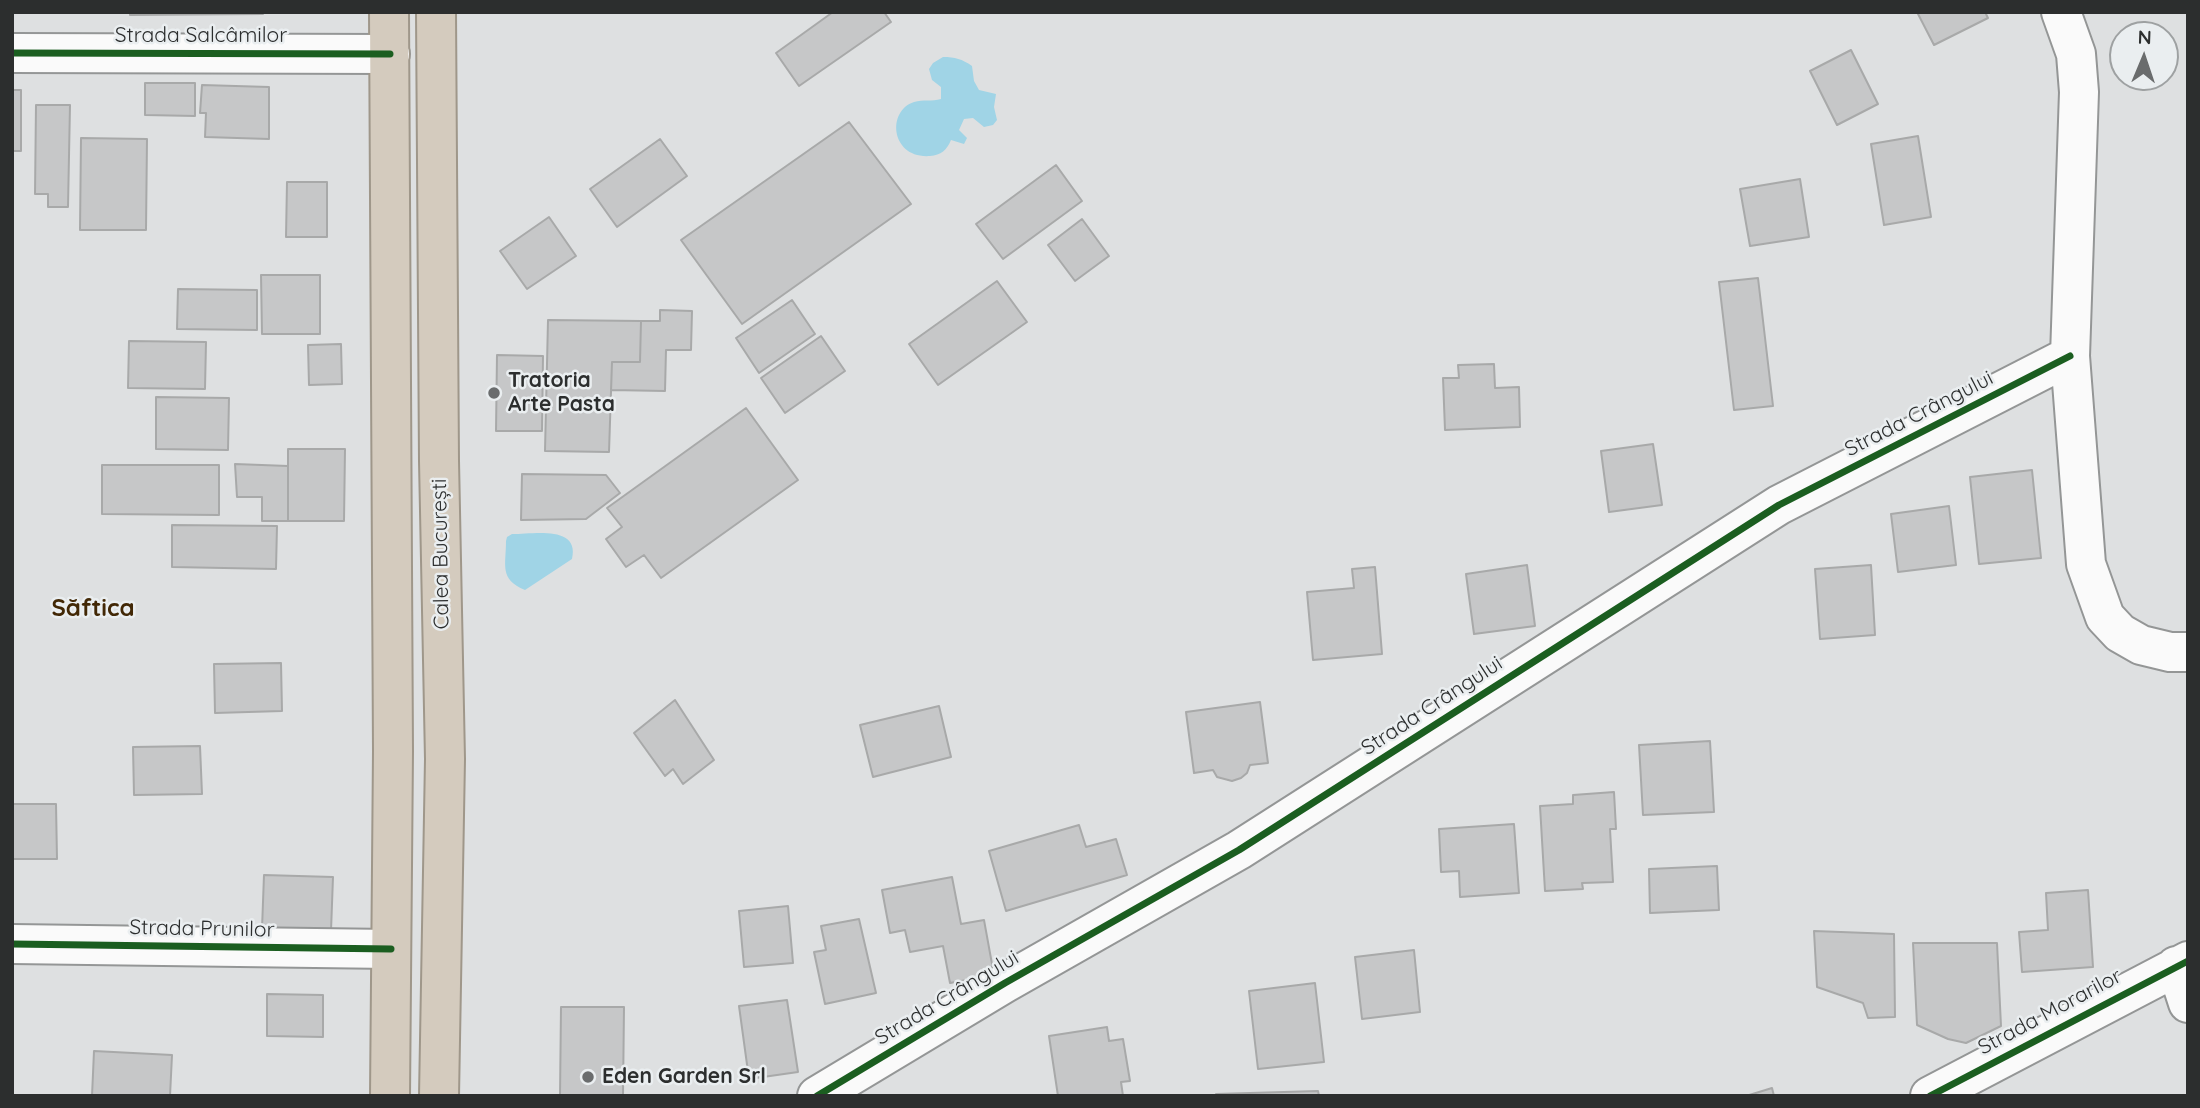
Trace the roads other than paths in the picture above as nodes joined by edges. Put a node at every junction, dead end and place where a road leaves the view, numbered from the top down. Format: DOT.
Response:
graph roads {
  1 [pos="389,12"];
  2 [pos="436,12"];
  3 [pos="2061,12"];
  4 [pos="12,52"];
  5 [pos="390,54"];
  6 [pos="2070,356"];
  7 [pos="2188,652"];
  8 [pos="12,944"];
  9 [pos="391,949"];
  10 [pos="2182,964"];
  11 [pos="2188,1003"];
  12 [pos="1932,1095"];
  13 [pos="390,1096"];
  14 [pos="439,1096"];
  15 [pos="817,1096"];
  1 -- 5 [label="highway"];
  2 -- 14 [label="highway, Calea București"];
  3 -- 6 [label="street"];
  4 -- 5 [label="street, Strada Salcâmilor"];
  5 -- 9 [label="highway"];
  6 -- 7 [label="street"];
  6 -- 15 [label="street, Strada Crângului"];
  8 -- 9 [label="street, Strada Prunilor"];
  9 -- 13 [label="highway"];
  10 -- 11 [label="street"];
  10 -- 12 [label="street, Strada Morarilor"];
}
